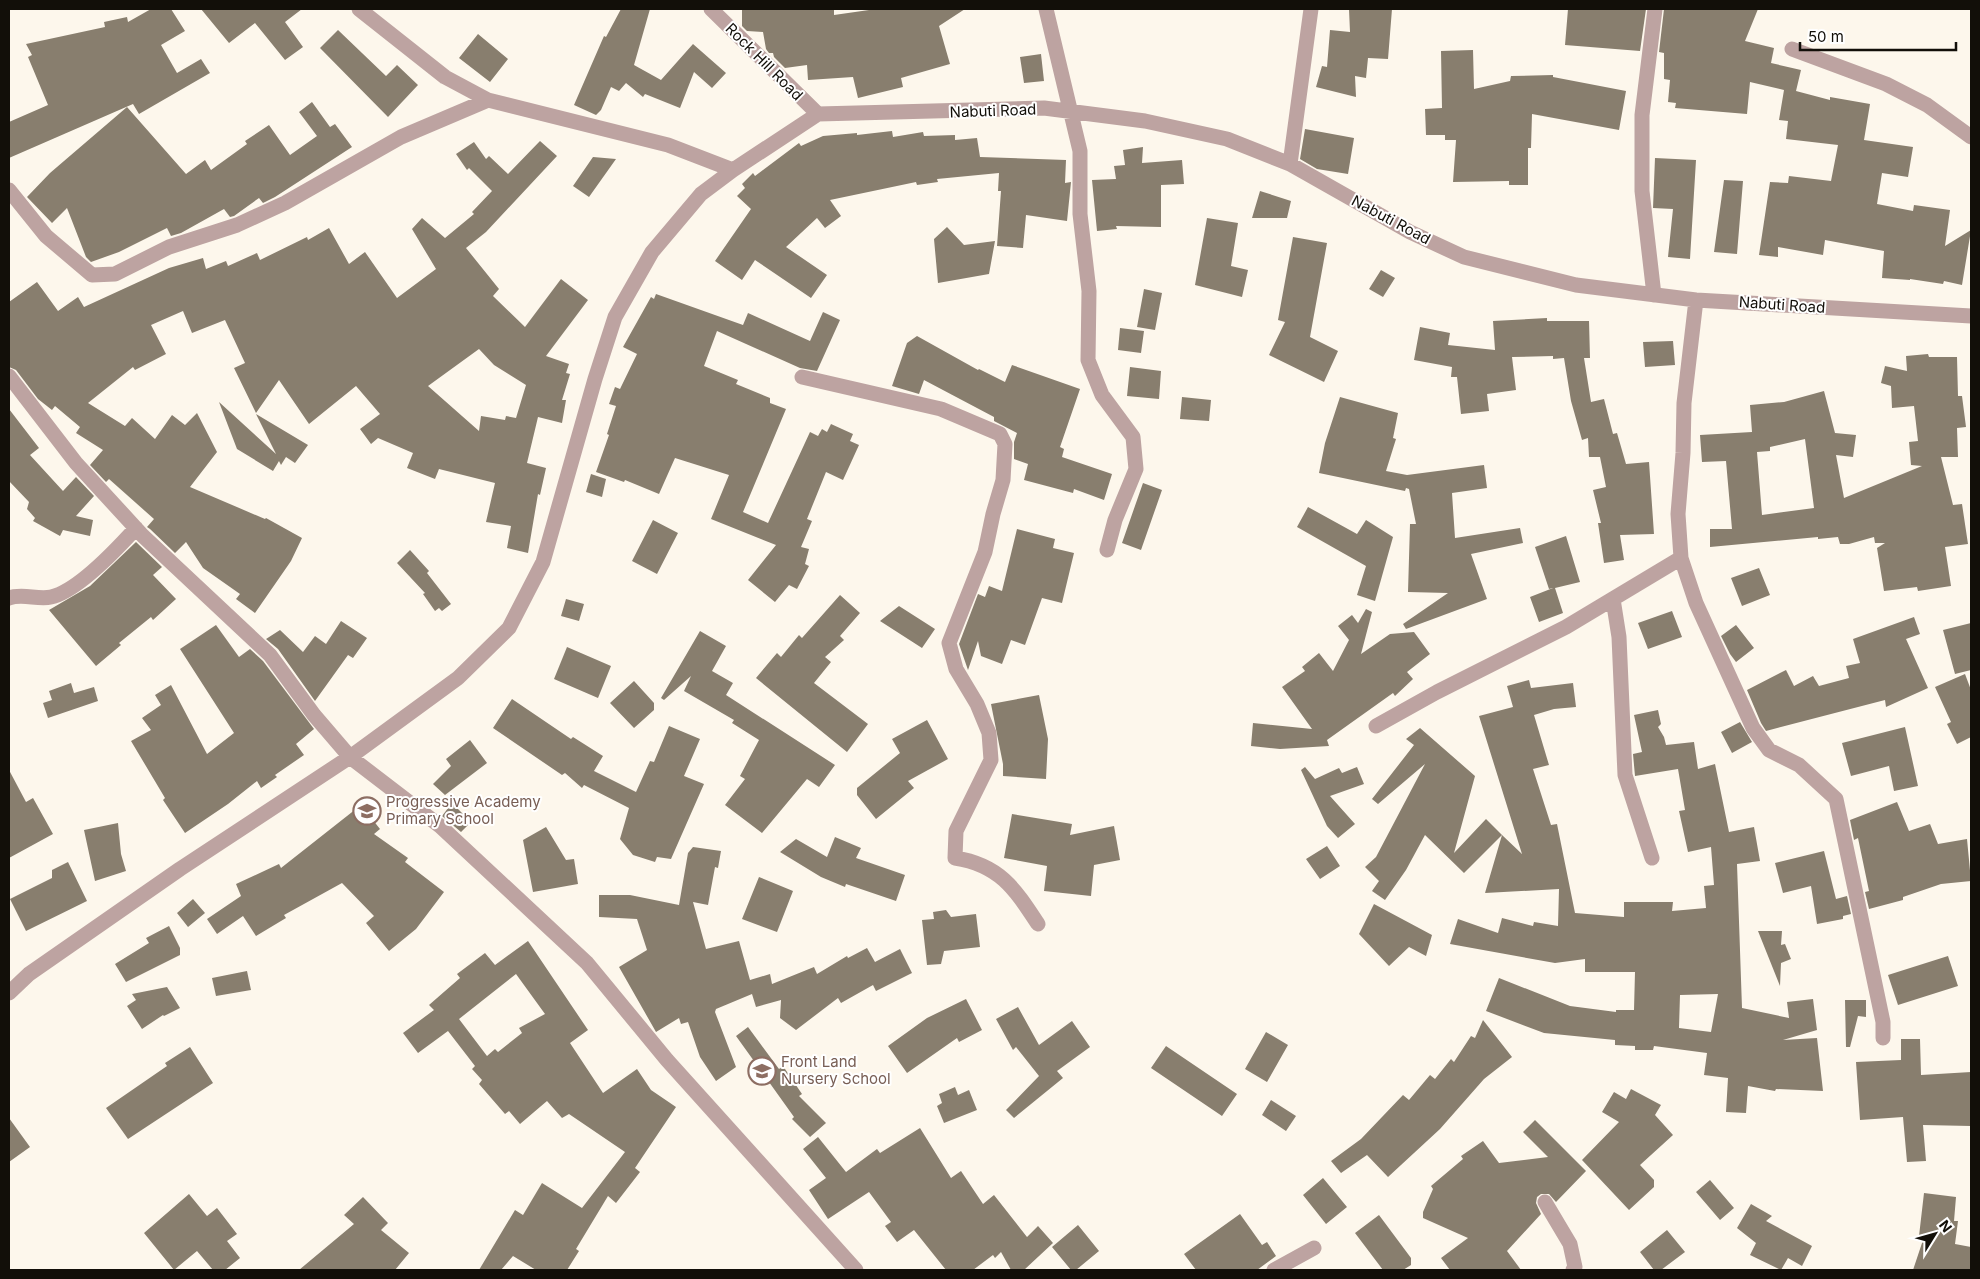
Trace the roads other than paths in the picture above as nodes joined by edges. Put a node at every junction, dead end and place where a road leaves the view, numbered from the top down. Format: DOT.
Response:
graph roads {
  1 [pos="359,9"];
  2 [pos="711,9"];
  3 [pos="1046,9"];
  4 [pos="1311,9"];
  5 [pos="1654,9"];
  6 [pos="1792,49"];
  7 [pos="488,100"];
  8 [pos="1070,112"];
  9 [pos="818,114"];
  10 [pos="1971,137"];
  11 [pos="1290,164"];
  12 [pos="733,170"];
  13 [pos="9,190"];
  14 [pos="1654,295"];
  15 [pos="1696,300"];
  16 [pos="1971,316"];
  17 [pos="9,376"];
  18 [pos="802,377"];
  19 [pos="136,528"];
  20 [pos="1107,550"];
  21 [pos="1681,558"];
  22 [pos="9,598"];
  23 [pos="1612,599"];
  24 [pos="1376,726"];
  25 [pos="350,757"];
  26 [pos="1652,858"];
  27 [pos="1038,924"];
  28 [pos="9,993"];
  29 [pos="1883,1038"];
  30 [pos="1545,1202"];
  31 [pos="1314,1248"];
  32 [pos="856,1270"];
  33 [pos="1274,1270"];
  34 [pos="1573,1270"];
  1 -- 7 [label="street"];
  2 -- 9 [label="street, Rock Hill Road"];
  3 -- 8 [label="street"];
  4 -- 11 [label="street"];
  5 -- 14 [label="street"];
  6 -- 10 [label="street"];
  7 -- 12 [label="street"];
  7 -- 13 [label="street"];
  8 -- 9 [label="street, Nabuti Road"];
  8 -- 11 [label="street, Nabuti Road"];
  8 -- 20 [label="street"];
  9 -- 12 [label="street"];
  11 -- 14 [label="street, Nabuti Road"];
  12 -- 25 [label="street"];
  14 -- 15 [label="street, Nabuti Road"];
  15 -- 16 [label="street, Nabuti Road"];
  15 -- 21 [label="street"];
  17 -- 19 [label="street"];
  18 -- 27 [label="street"];
  19 -- 22 [label="street"];
  19 -- 25 [label="street"];
  21 -- 23 [label="street"];
  21 -- 29 [label="street"];
  23 -- 24 [label="street"];
  23 -- 26 [label="street"];
  25 -- 28 [label="street"];
  25 -- 32 [label="street"];
  30 -- 34 [label="street"];
  31 -- 33 [label="street"];
}
